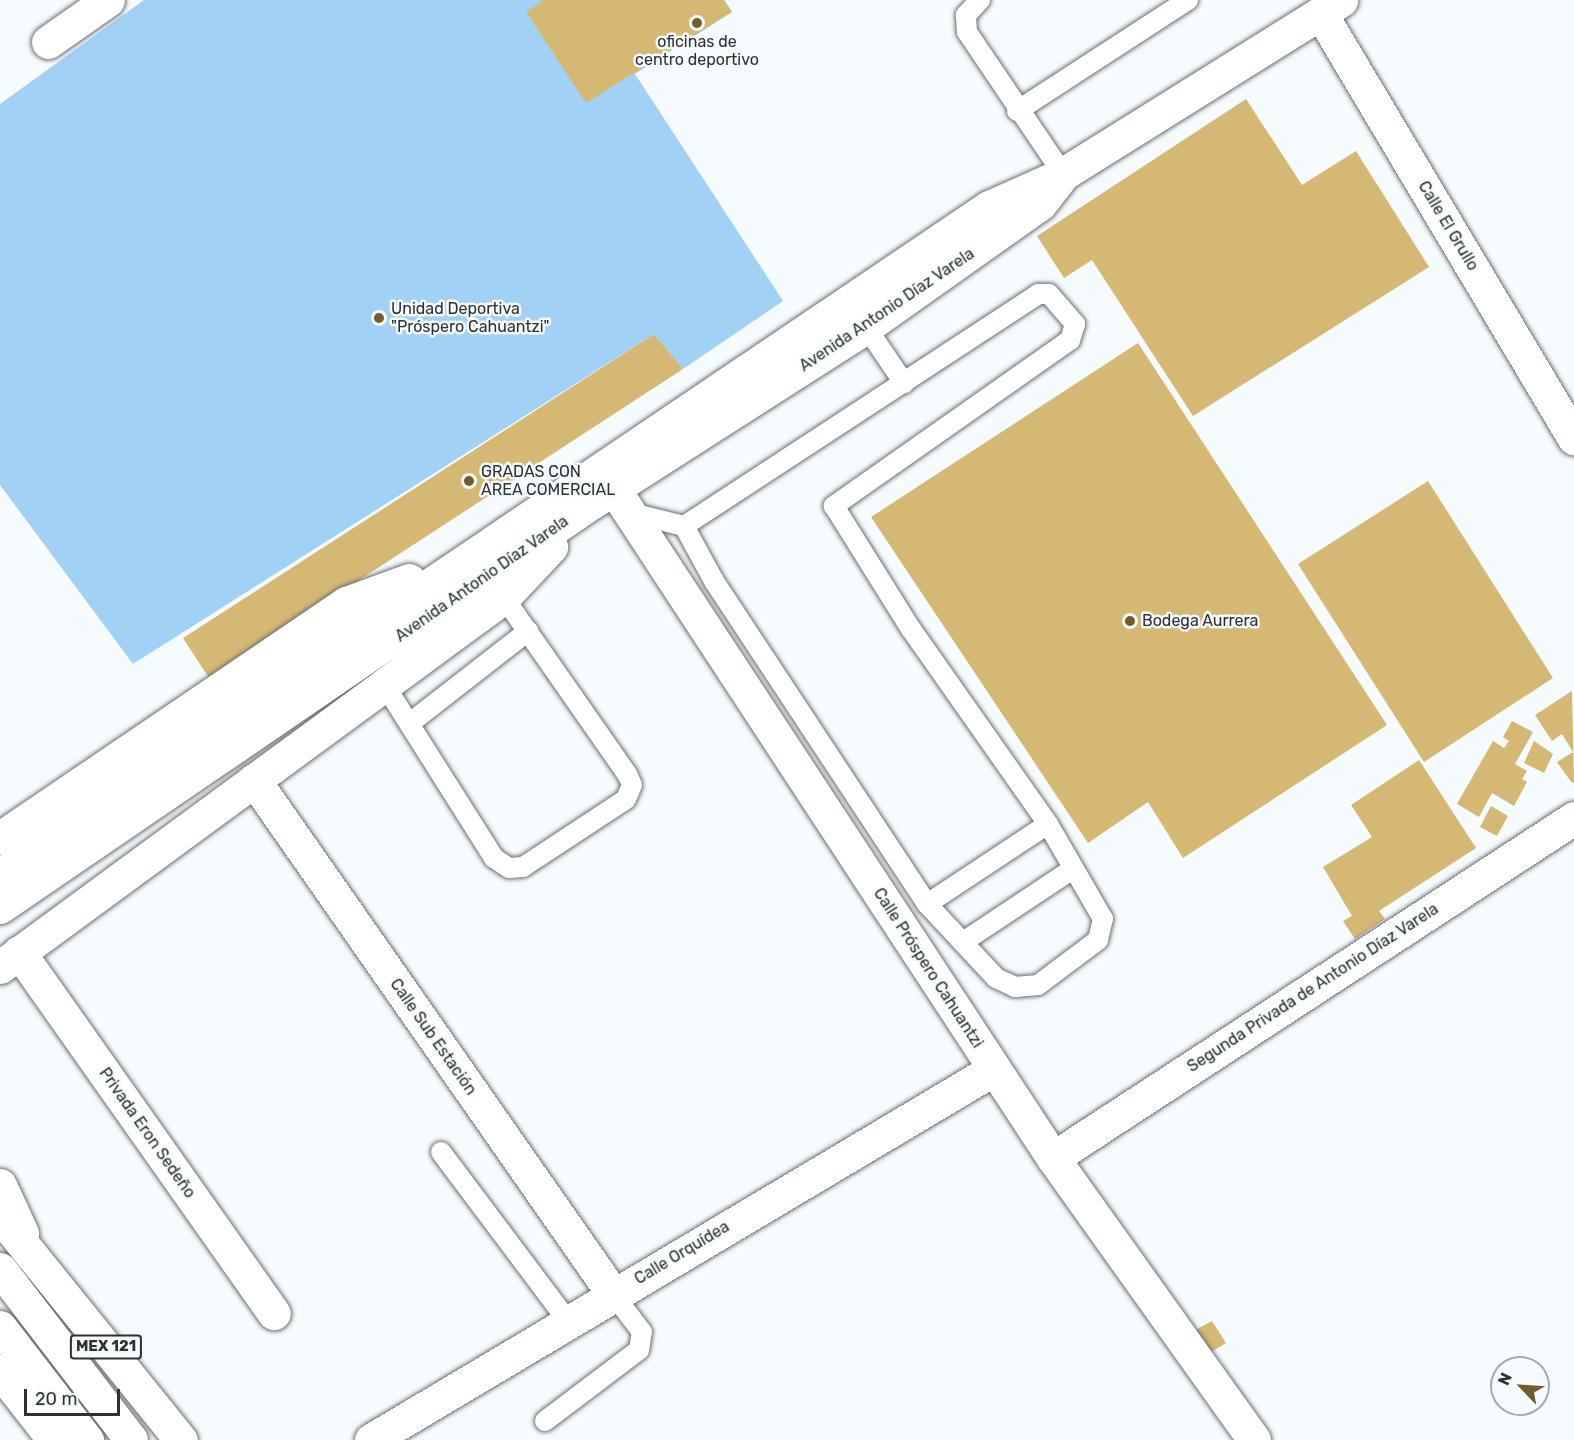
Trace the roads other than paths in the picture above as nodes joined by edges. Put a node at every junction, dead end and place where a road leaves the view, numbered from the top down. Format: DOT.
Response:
graph roads {
  1 [pos="108,0"];
  2 [pos="980,0"];
  3 [pos="1188,0"];
  4 [pos="1331,7"];
  5 [pos="48,42"];
  6 [pos="1017,111"];
  7 [pos="1064,174"];
  8 [pos="866,327"];
  9 [pos="904,383"];
  10 [pos="1574,438"];
  11 [pos="611,501"];
  12 [pos="684,526"];
  13 [pos="456,562"];
  14 [pos="495,586"];
  15 [pos="528,632"];
  16 [pos="384,684"];
  17 [pos="410,723"];
  18 [pos="254,780"];
  19 [pos="1574,818"];
  20 [pos="1048,824"];
  21 [pos="0,838"];
  22 [pos="1073,869"];
  23 [pos="4,894"];
  24 [pos="927,904"];
  25 [pos="963,942"];
  26 [pos="5,963"];
  27 [pos="0,983"];
  28 [pos="994,1069"];
  29 [pos="441,1152"];
  30 [pos="1053,1158"];
  31 [pos="0,1185"];
  32 [pos="0,1216"];
  33 [pos="31,1253"];
  34 [pos="0,1269"];
  35 [pos="613,1294"];
  36 [pos="274,1313"];
  37 [pos="567,1320"];
  38 [pos="0,1327"];
  39 [pos="0,1371"];
  40 [pos="545,1421"];
  41 [pos="54,1440"];
  42 [pos="87,1440"];
  43 [pos="131,1440"];
  44 [pos="181,1440"];
  45 [pos="371,1440"];
  46 [pos="1254,1440"];
  1 -- 5 [label="main road"];
  2 -- 6 [label="lane"];
  3 -- 6 [label="lane"];
  4 -- 7 [label="main road, Avenida Antonio Díaz Varela"];
  4 -- 10 [label="main road, Calle El Grullo"];
  6 -- 7 [label="lane"];
  7 -- 8 [label="main road, Avenida Antonio Díaz Varela"];
  7 -- 13 [label="main road, Avenida Antonio Díaz Varela"];
  8 -- 9 [label="lane"];
  8 -- 11 [label="main road, Avenida Antonio Díaz Varela"];
  9 -- 12 [label="lane"];
  9 -- 20 [label="lane"];
  11 -- 12 [label="lane"];
  11 -- 14 [label="main road, Avenida Antonio Díaz Varela"];
  11 -- 28 [label="main road, Calle Próspero Cahuantzi"];
  12 -- 24 [label="lane"];
  13 -- 21 [label="main road"];
  13 -- 23 [label="main road, Avenida Antonio Díaz Varela"];
  14 -- 15 [label="lane"];
  14 -- 16 [label="main road"];
  14 -- 23 [label="main road, Avenida Antonio Díaz Varela"];
  15 -- 17 [label="lane"];
  15 -- 17 [label="lane"];
  16 -- 17 [label="lane"];
  16 -- 18 [label="main road"];
  18 -- 26 [label="main road"];
  18 -- 35 [label="main road, Calle Sub Estación"];
  19 -- 30 [label="main road, Segunda Privada de Antonio Díaz Varela"];
  20 -- 22 [label="lane"];
  20 -- 24 [label="lane"];
  22 -- 25 [label="lane"];
  22 -- 25 [label="lane"];
  24 -- 25 [label="lane"];
  26 -- 27 [label="main road"];
  26 -- 36 [label="main road, Privada Eron Sedeño"];
  28 -- 30 [label="main road, Calle Próspero Cahuantzi"];
  28 -- 35 [label="main road, Calle Orquídea"];
  29 -- 37 [label="lane"];
  30 -- 46 [label="main road, Calle Próspero Cahuantzi"];
  31 -- 33 [label="main road"];
  32 -- 33 [label="main road, MEX 121"];
  33 -- 44 [label="main road, MEX 121"];
  34 -- 43 [label="main road, MEX 121"];
  35 -- 37 [label="main road, Calle Orquídea"];
  35 -- 40 [label="lane"];
  37 -- 45 [label="main road, Calle Orquídea"];
  38 -- 42 [label="main road"];
  39 -- 41 [label="main road"];
}
